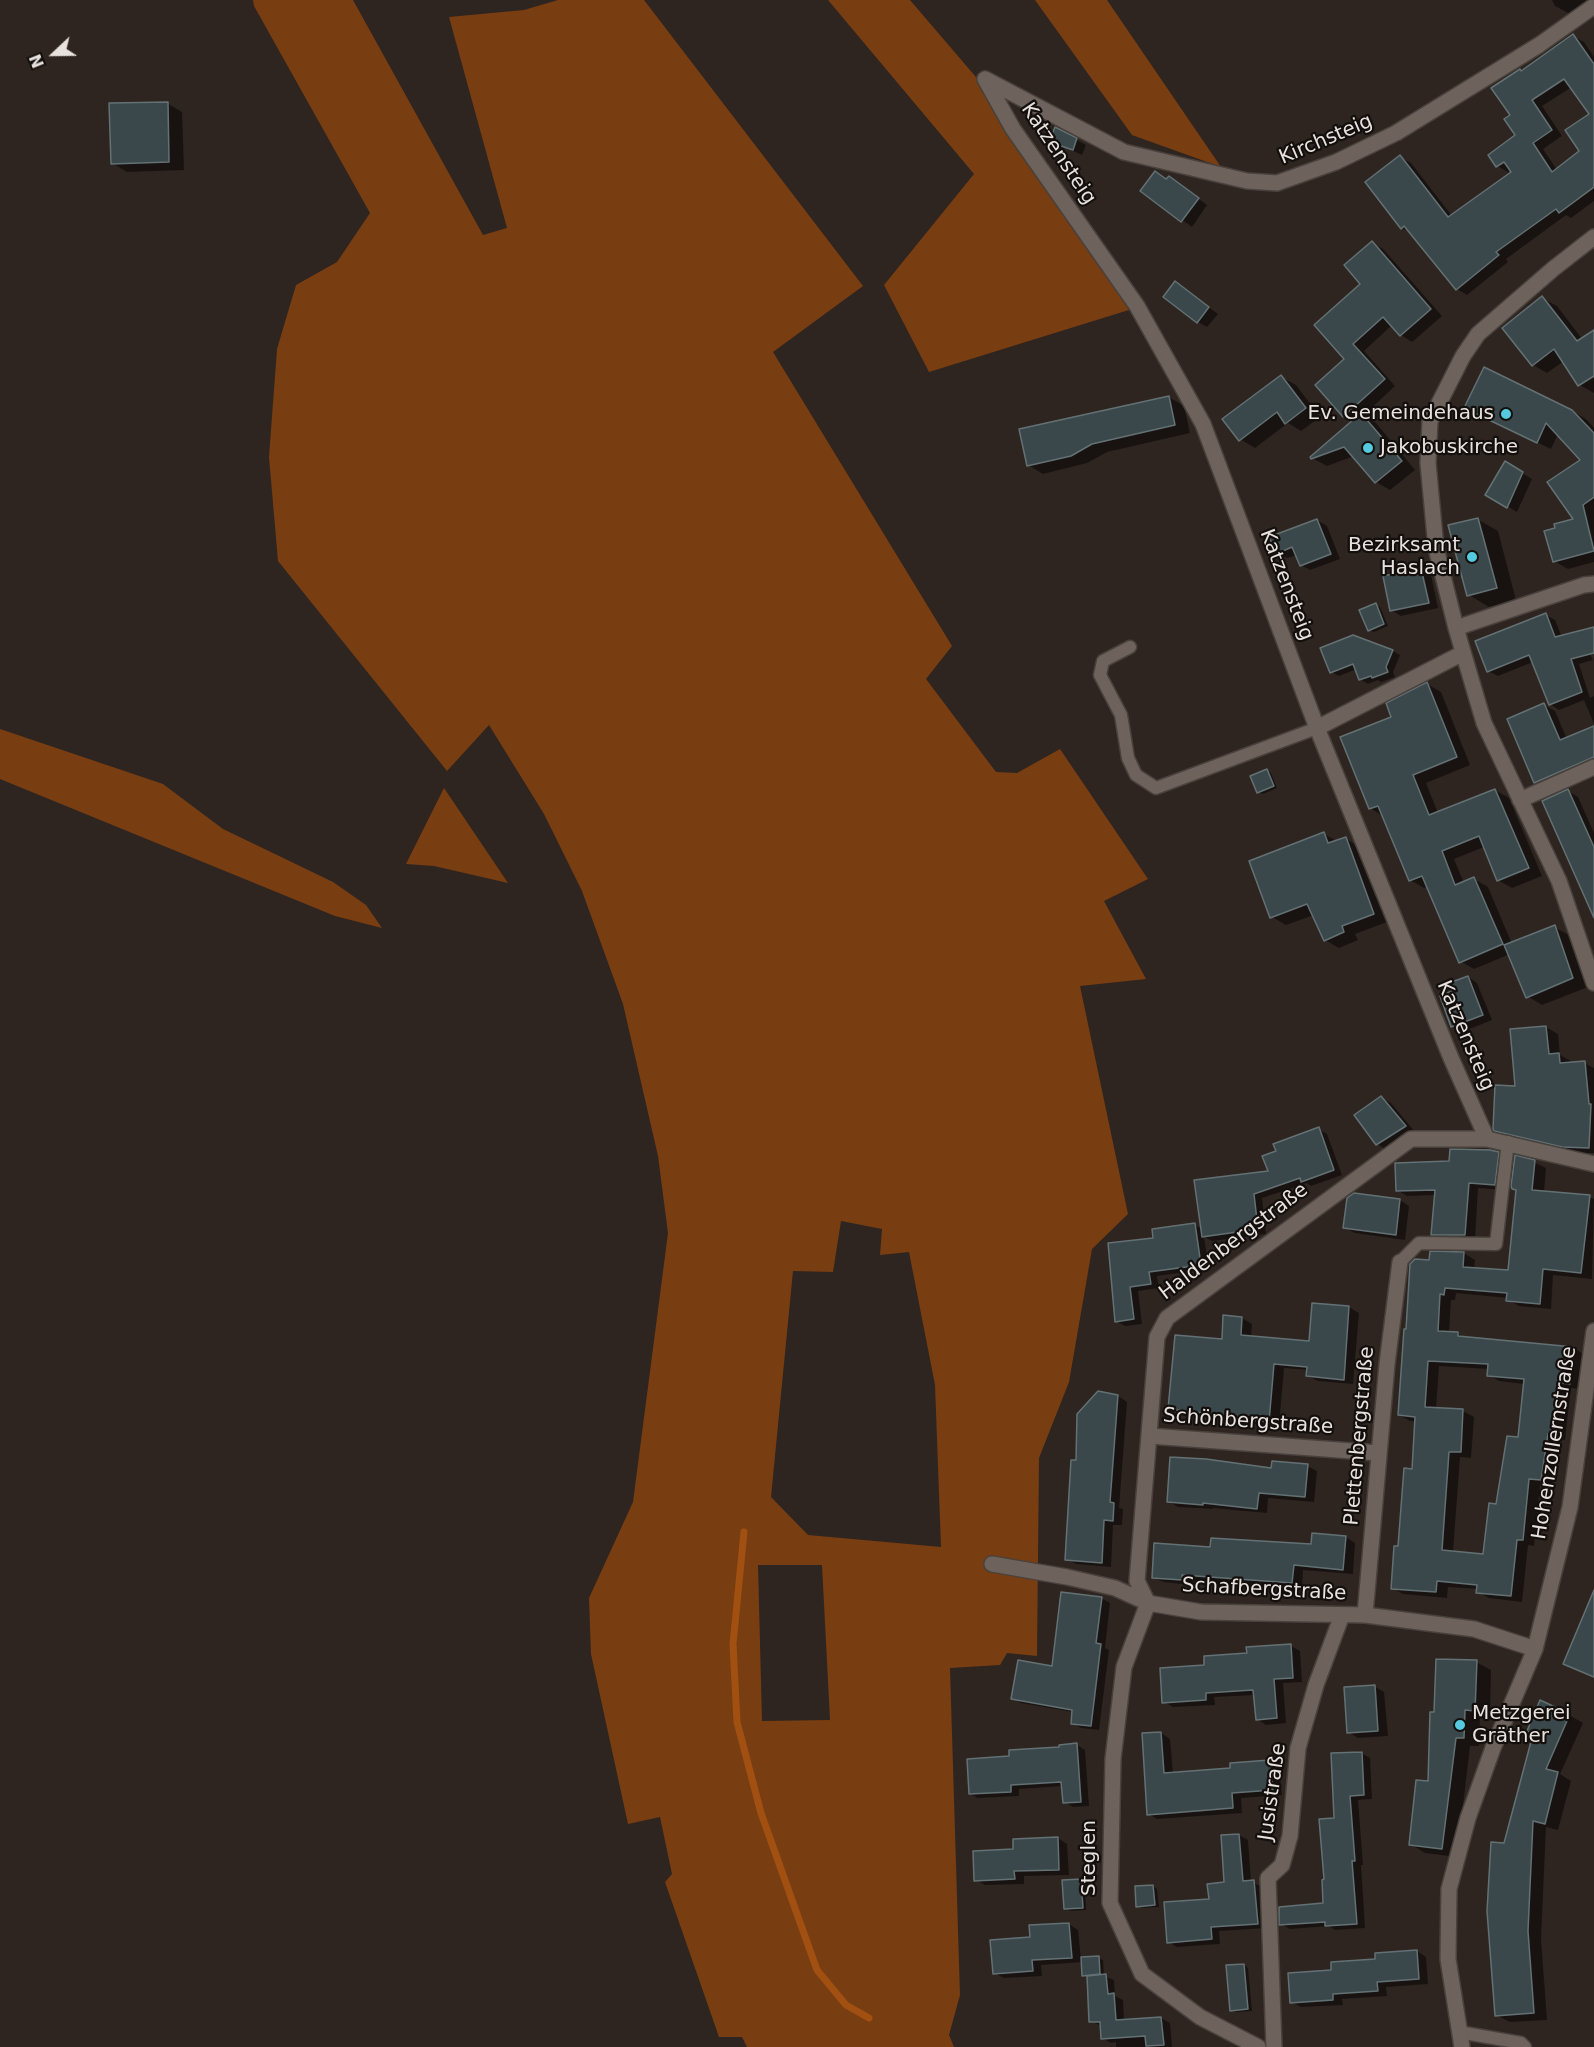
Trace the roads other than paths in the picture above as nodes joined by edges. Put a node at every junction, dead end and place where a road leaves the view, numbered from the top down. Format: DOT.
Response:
graph roads {
  1 [pos="1594,6"];
  2 [pos="985,79"];
  3 [pos="1594,237"];
  4 [pos="1594,584"];
  5 [pos="1456,628"];
  6 [pos="1130,647"];
  7 [pos="1463,653"];
  8 [pos="1317,728"];
  9 [pos="1594,767"];
  10 [pos="1520,800"];
  11 [pos="1594,983"];
  12 [pos="1487,1139"];
  13 [pos="1508,1142"];
  14 [pos="1594,1164"];
  15 [pos="1400,1262"];
  16 [pos="1594,1331"];
  17 [pos="1150,1436"];
  18 [pos="1379,1453"];
  19 [pos="992,1564"];
  20 [pos="1148,1603"];
  21 [pos="1342,1615"];
  22 [pos="1365,1615"];
  23 [pos="1535,1649"];
  24 [pos="1460,2039"];
  25 [pos="1258,2047"];
  26 [pos="1274,2047"];
  27 [pos="1526,2047"];
  1 -- 2 [label="street, Kirchsteig"];
  2 -- 8 [label="street, Katzensteig"];
  3 -- 5 [label="street"];
  4 -- 5 [label="street"];
  5 -- 7 [label="street"];
  6 -- 8 [label="lane"];
  7 -- 8 [label="street"];
  7 -- 10 [label="street"];
  8 -- 12 [label="street, Katzensteig"];
  9 -- 10 [label="street"];
  10 -- 11 [label="street"];
  12 -- 13 [label="street, Haldenbergstraße"];
  12 -- 17 [label="street, Haldenbergstraße"];
  13 -- 14 [label="street, Haldenbergstraße"];
  13 -- 15 [label="lane"];
  15 -- 18 [label="street, Plettenbergstraße"];
  16 -- 23 [label="street, Hohenzollernstraße"];
  17 -- 18 [label="street, Schönbergstraße"];
  17 -- 20 [label="street, Haldenbergstraße"];
  18 -- 22 [label="street, Plettenbergstraße"];
  19 -- 20 [label="street, Schafbergstraße"];
  20 -- 21 [label="street, Schafbergstraße"];
  20 -- 25 [label="street, Steglen"];
  21 -- 22 [label="street, Schafbergstraße"];
  21 -- 26 [label="street, Jusistraße"];
  22 -- 23 [label="street, Schafbergstraße"];
  23 -- 24 [label="street, Hohenzollernstraße"];
  24 -- 27 [label="lane"];
}
